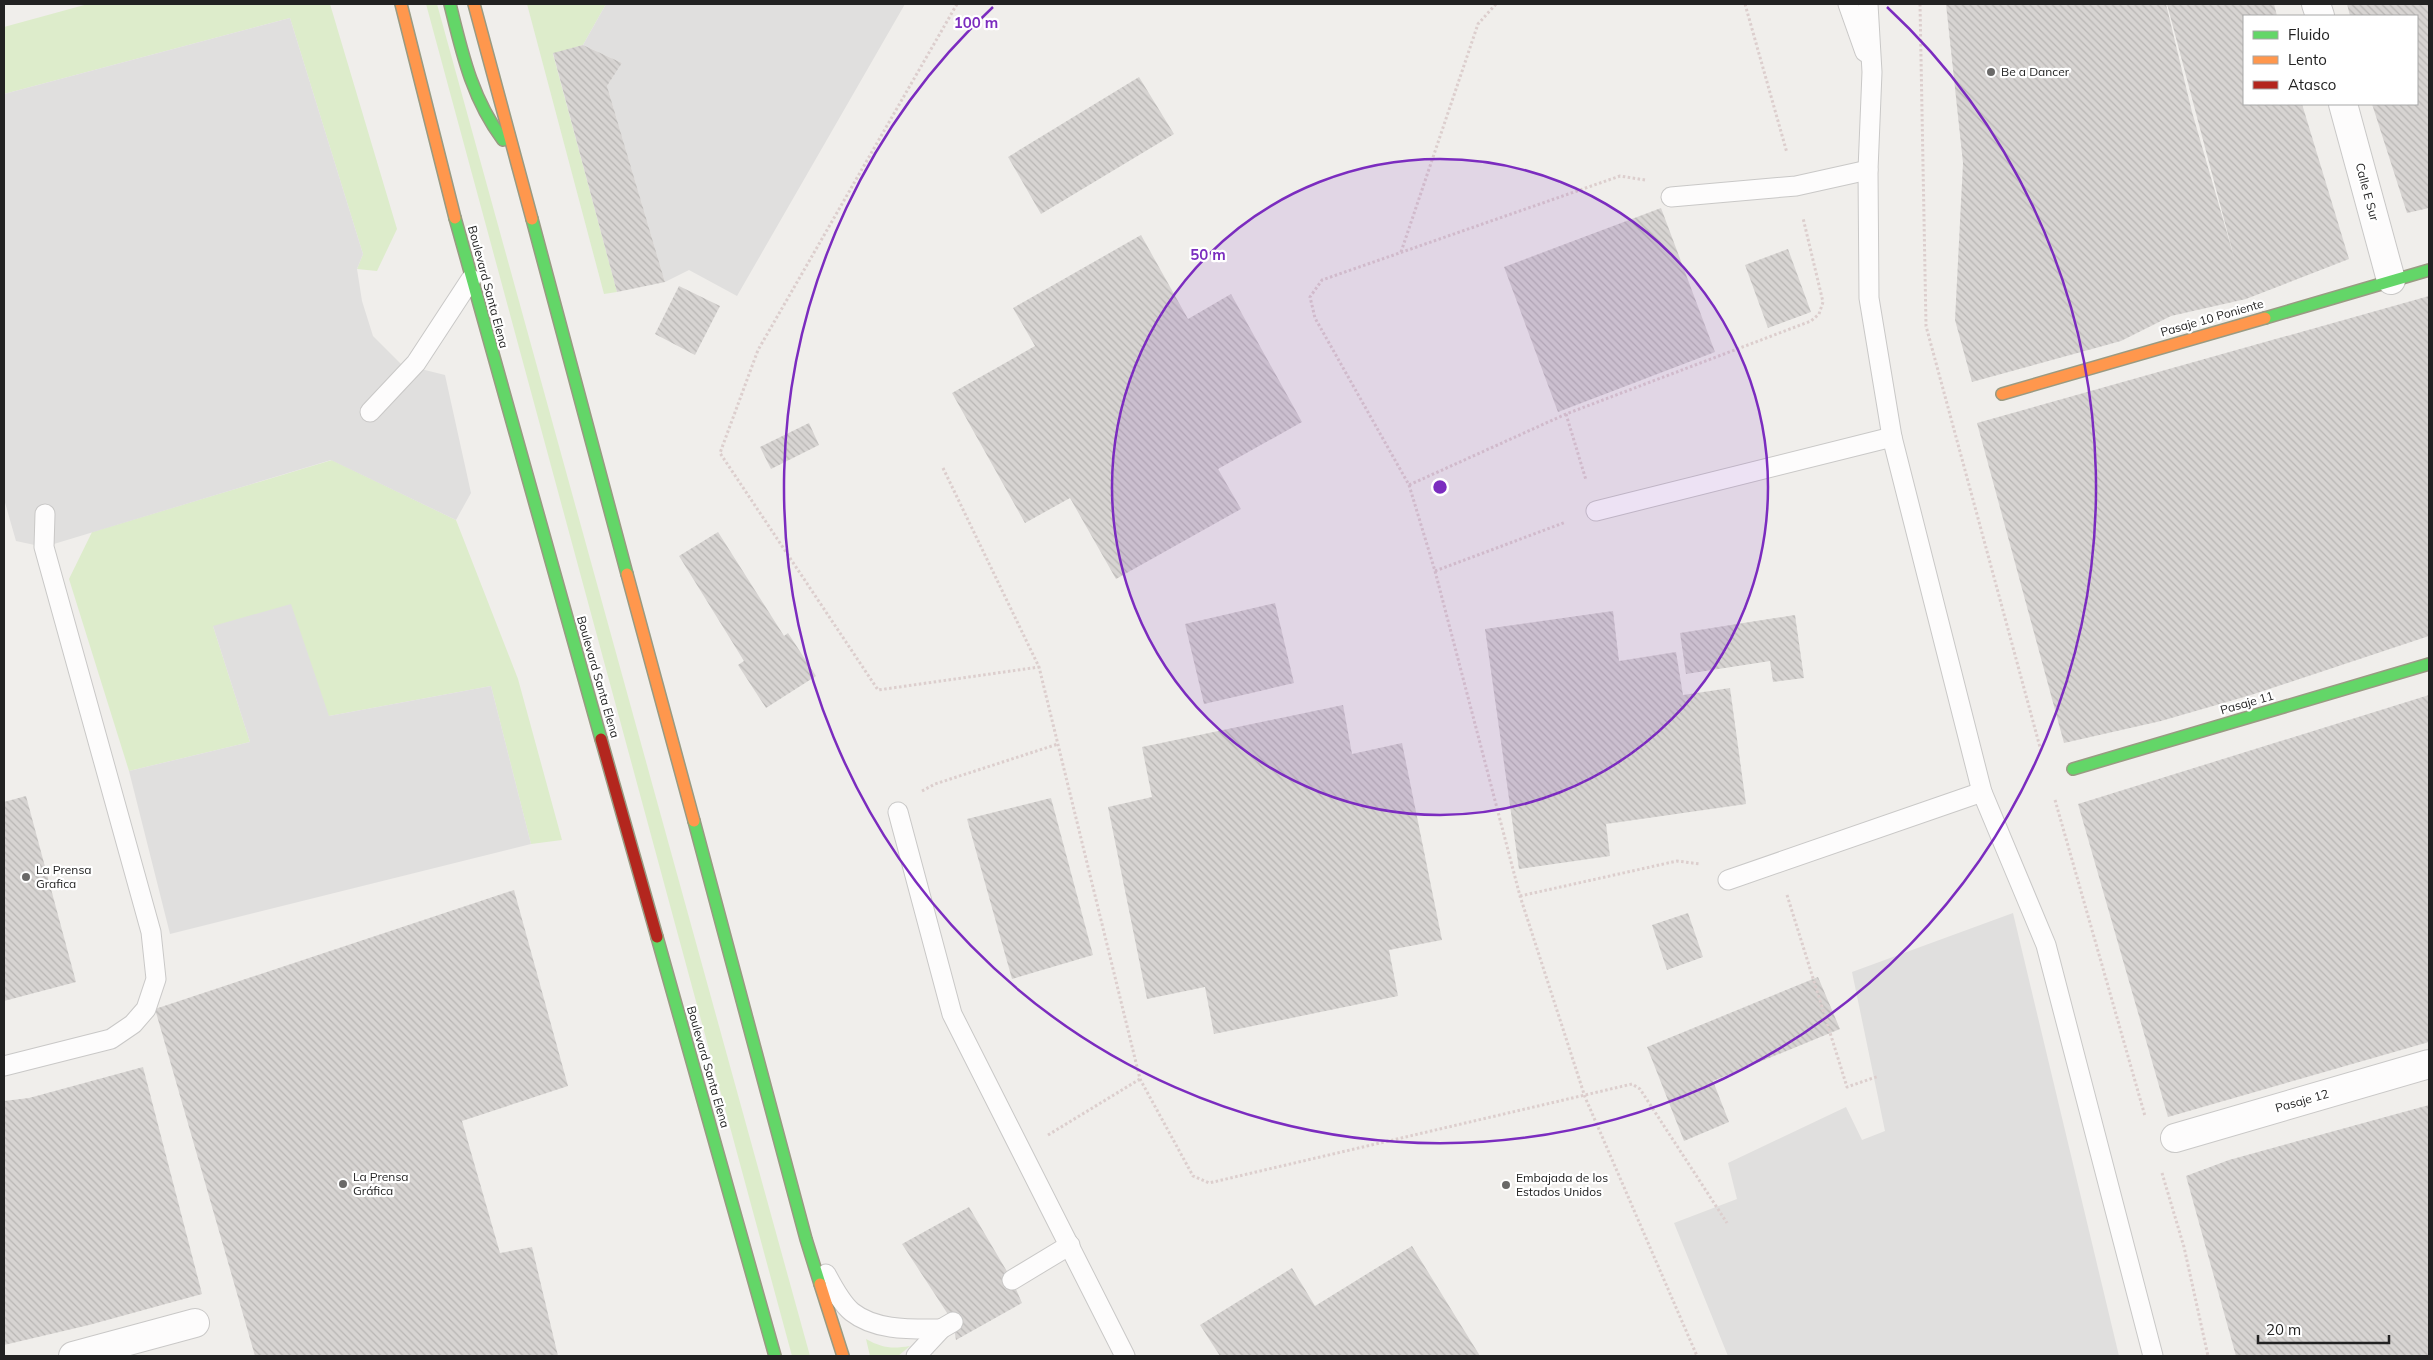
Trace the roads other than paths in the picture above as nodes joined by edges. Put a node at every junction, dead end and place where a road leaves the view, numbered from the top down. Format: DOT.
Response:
graph roads {
  1 [pos="401,4"];
  2 [pos="450,4"];
  3 [pos="474,4"];
  4 [pos="1848,4"];
  5 [pos="1868,4"];
  6 [pos="1872,72"];
  7 [pos="2344,105"];
  8 [pos="514,152"];
  9 [pos="1868,170"];
  10 [pos="1671,197"];
  11 [pos="2429,270"];
  12 [pos="471,279"];
  13 [pos="2391,280"];
  14 [pos="2002,394"];
  15 [pos="370,412"];
  16 [pos="1892,437"];
  17 [pos="1596,511"];
  18 [pos="45,514"];
  19 [pos="2429,664"];
  20 [pos="2072,769"];
  21 [pos="1982,792"];
  22 [pos="898,812"];
  23 [pos="1728,880"];
  24 [pos="2429,1064"];
  25 [pos="4,1066"];
  26 [pos="2175,1138"];
  27 [pos="806,1239"];
  28 [pos="1070,1245"];
  29 [pos="1012,1280"];
  30 [pos="195,1323"];
  31 [pos="73,1356"];
  32 [pos="775,1356"];
  33 [pos="843,1356"];
  34 [pos="916,1356"];
  35 [pos="1125,1356"];
  36 [pos="2153,1356"];
  1 -- 12 [label="main road, Boulevard Santa Elena"];
  2 -- 8 [label="main road"];
  3 -- 8 [label="main road"];
  4 -- 6 [label="lane"];
  5 -- 6 [label="lane"];
  6 -- 9 [label="lane"];
  7 -- 13 [label="street, Calle E Sur"];
  8 -- 27 [label="main road"];
  9 -- 10 [label="lane"];
  9 -- 16 [label="lane"];
  11 -- 13 [label="main road, Pasaje 10 Poniente"];
  12 -- 15 [label="lane"];
  12 -- 32 [label="main road, Boulevard Santa Elena"];
  13 -- 14 [label="main road, Pasaje 10 Poniente"];
  16 -- 17 [label="lane"];
  16 -- 21 [label="lane"];
  18 -- 25 [label="lane"];
  19 -- 20 [label="main road, Pasaje 11"];
  21 -- 23 [label="lane"];
  21 -- 36 [label="lane"];
  22 -- 28 [label="lane"];
  24 -- 26 [label="street, Pasaje 12"];
  27 -- 33 [label="main road"];
  27 -- 34 [label="lane"];
  28 -- 29 [label="lane"];
  28 -- 35 [label="lane"];
  30 -- 31 [label="street"];
}
